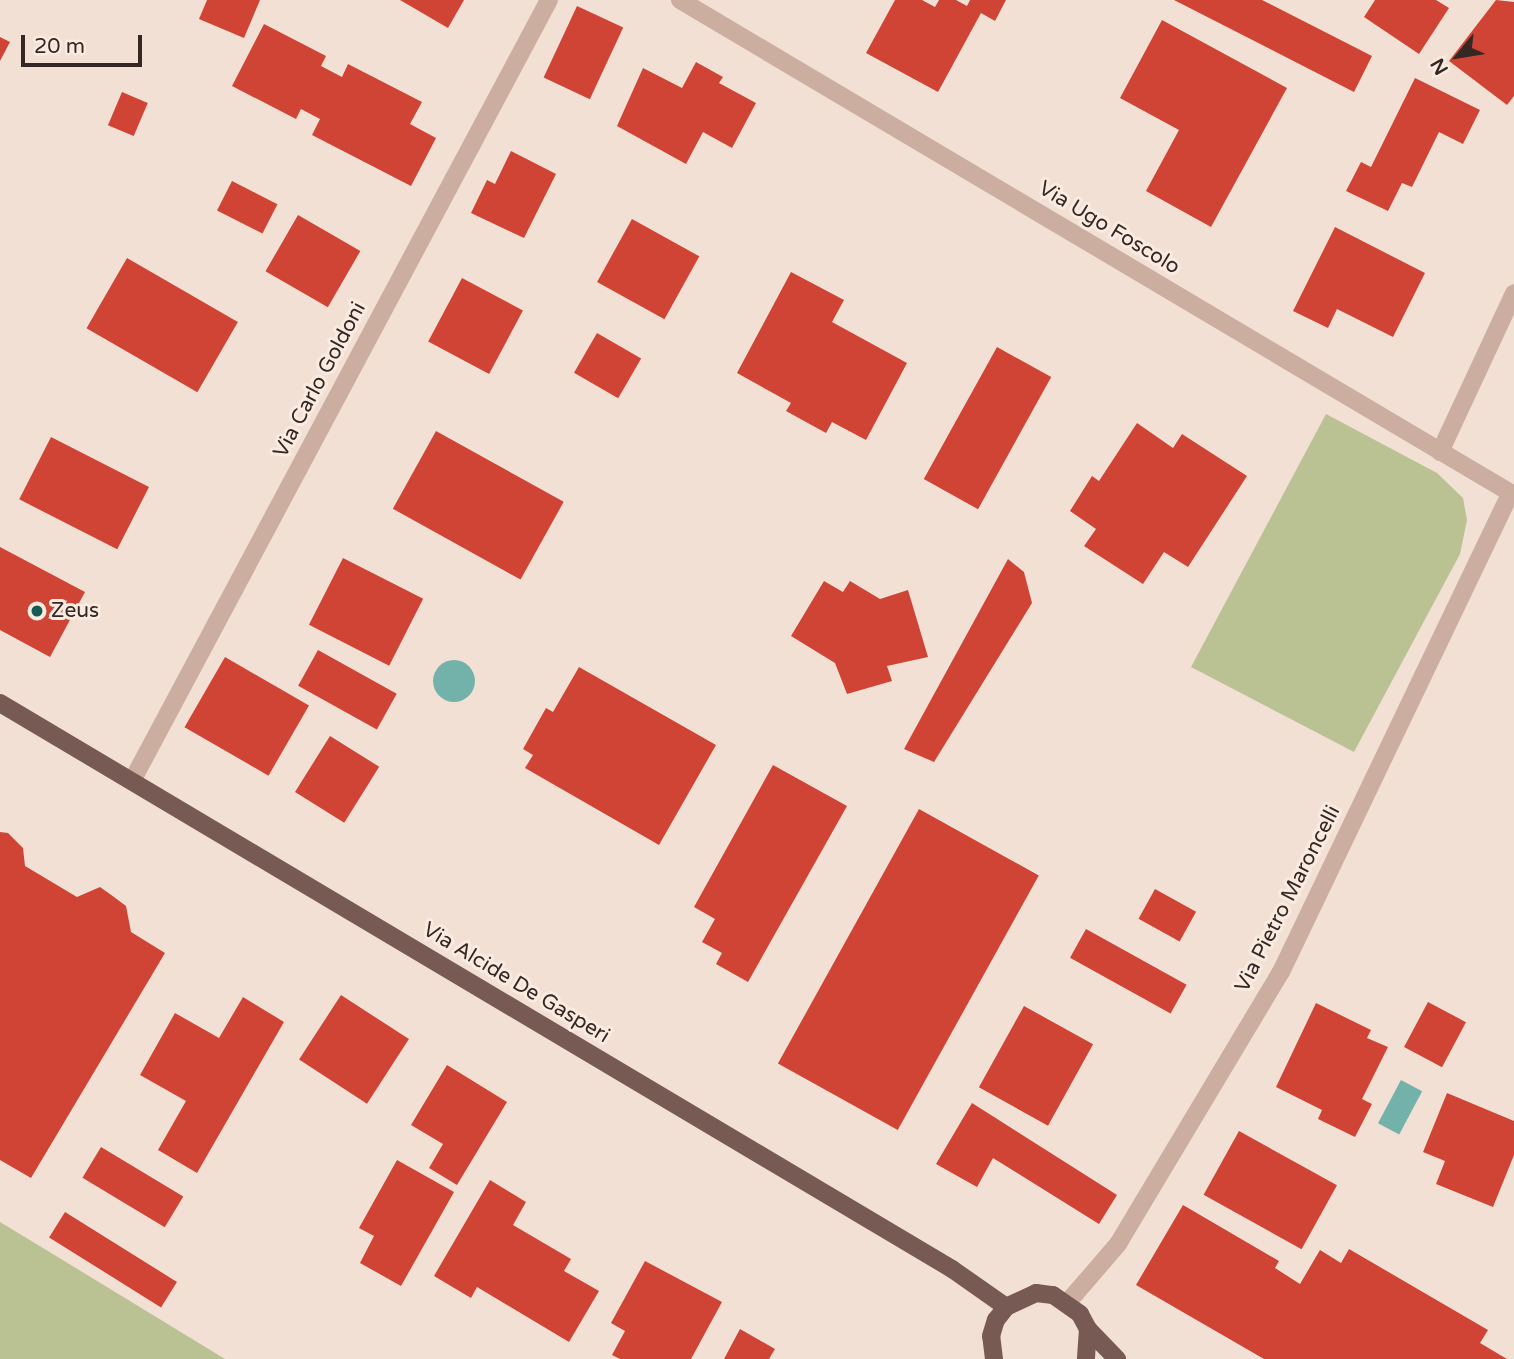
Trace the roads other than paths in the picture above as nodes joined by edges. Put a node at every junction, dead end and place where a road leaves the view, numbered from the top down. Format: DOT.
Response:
graph roads {
  1 [pos="549,0"];
  2 [pos="680,0"];
  3 [pos="1514,293"];
  4 [pos="1440,452"];
  5 [pos="1512,494"];
  6 [pos="0,703"];
  7 [pos="132,781"];
  8 [pos="1069,1303"];
  9 [pos="1006,1307"];
  10 [pos="1088,1329"];
  11 [pos="992,1357"];
  12 [pos="1086,1359"];
  13 [pos="1117,1359"];
  1 -- 7 [label="street, Via Carlo Goldoni"];
  2 -- 4 [label="street, Via Ugo Foscolo"];
  3 -- 4 [label="street"];
  4 -- 5 [label="street, Via Ugo Foscolo"];
  5 -- 8 [label="street, Via Pietro Maroncelli"];
  6 -- 7 [label="main road, Via Alcide De Gasperi"];
  7 -- 9 [label="main road, Via Alcide De Gasperi"];
  8 -- 9 [label="main road"];
  8 -- 10 [label="main road"];
  9 -- 11 [label="main road"];
  10 -- 12 [label="main road"];
  10 -- 13 [label="main road"];
}
